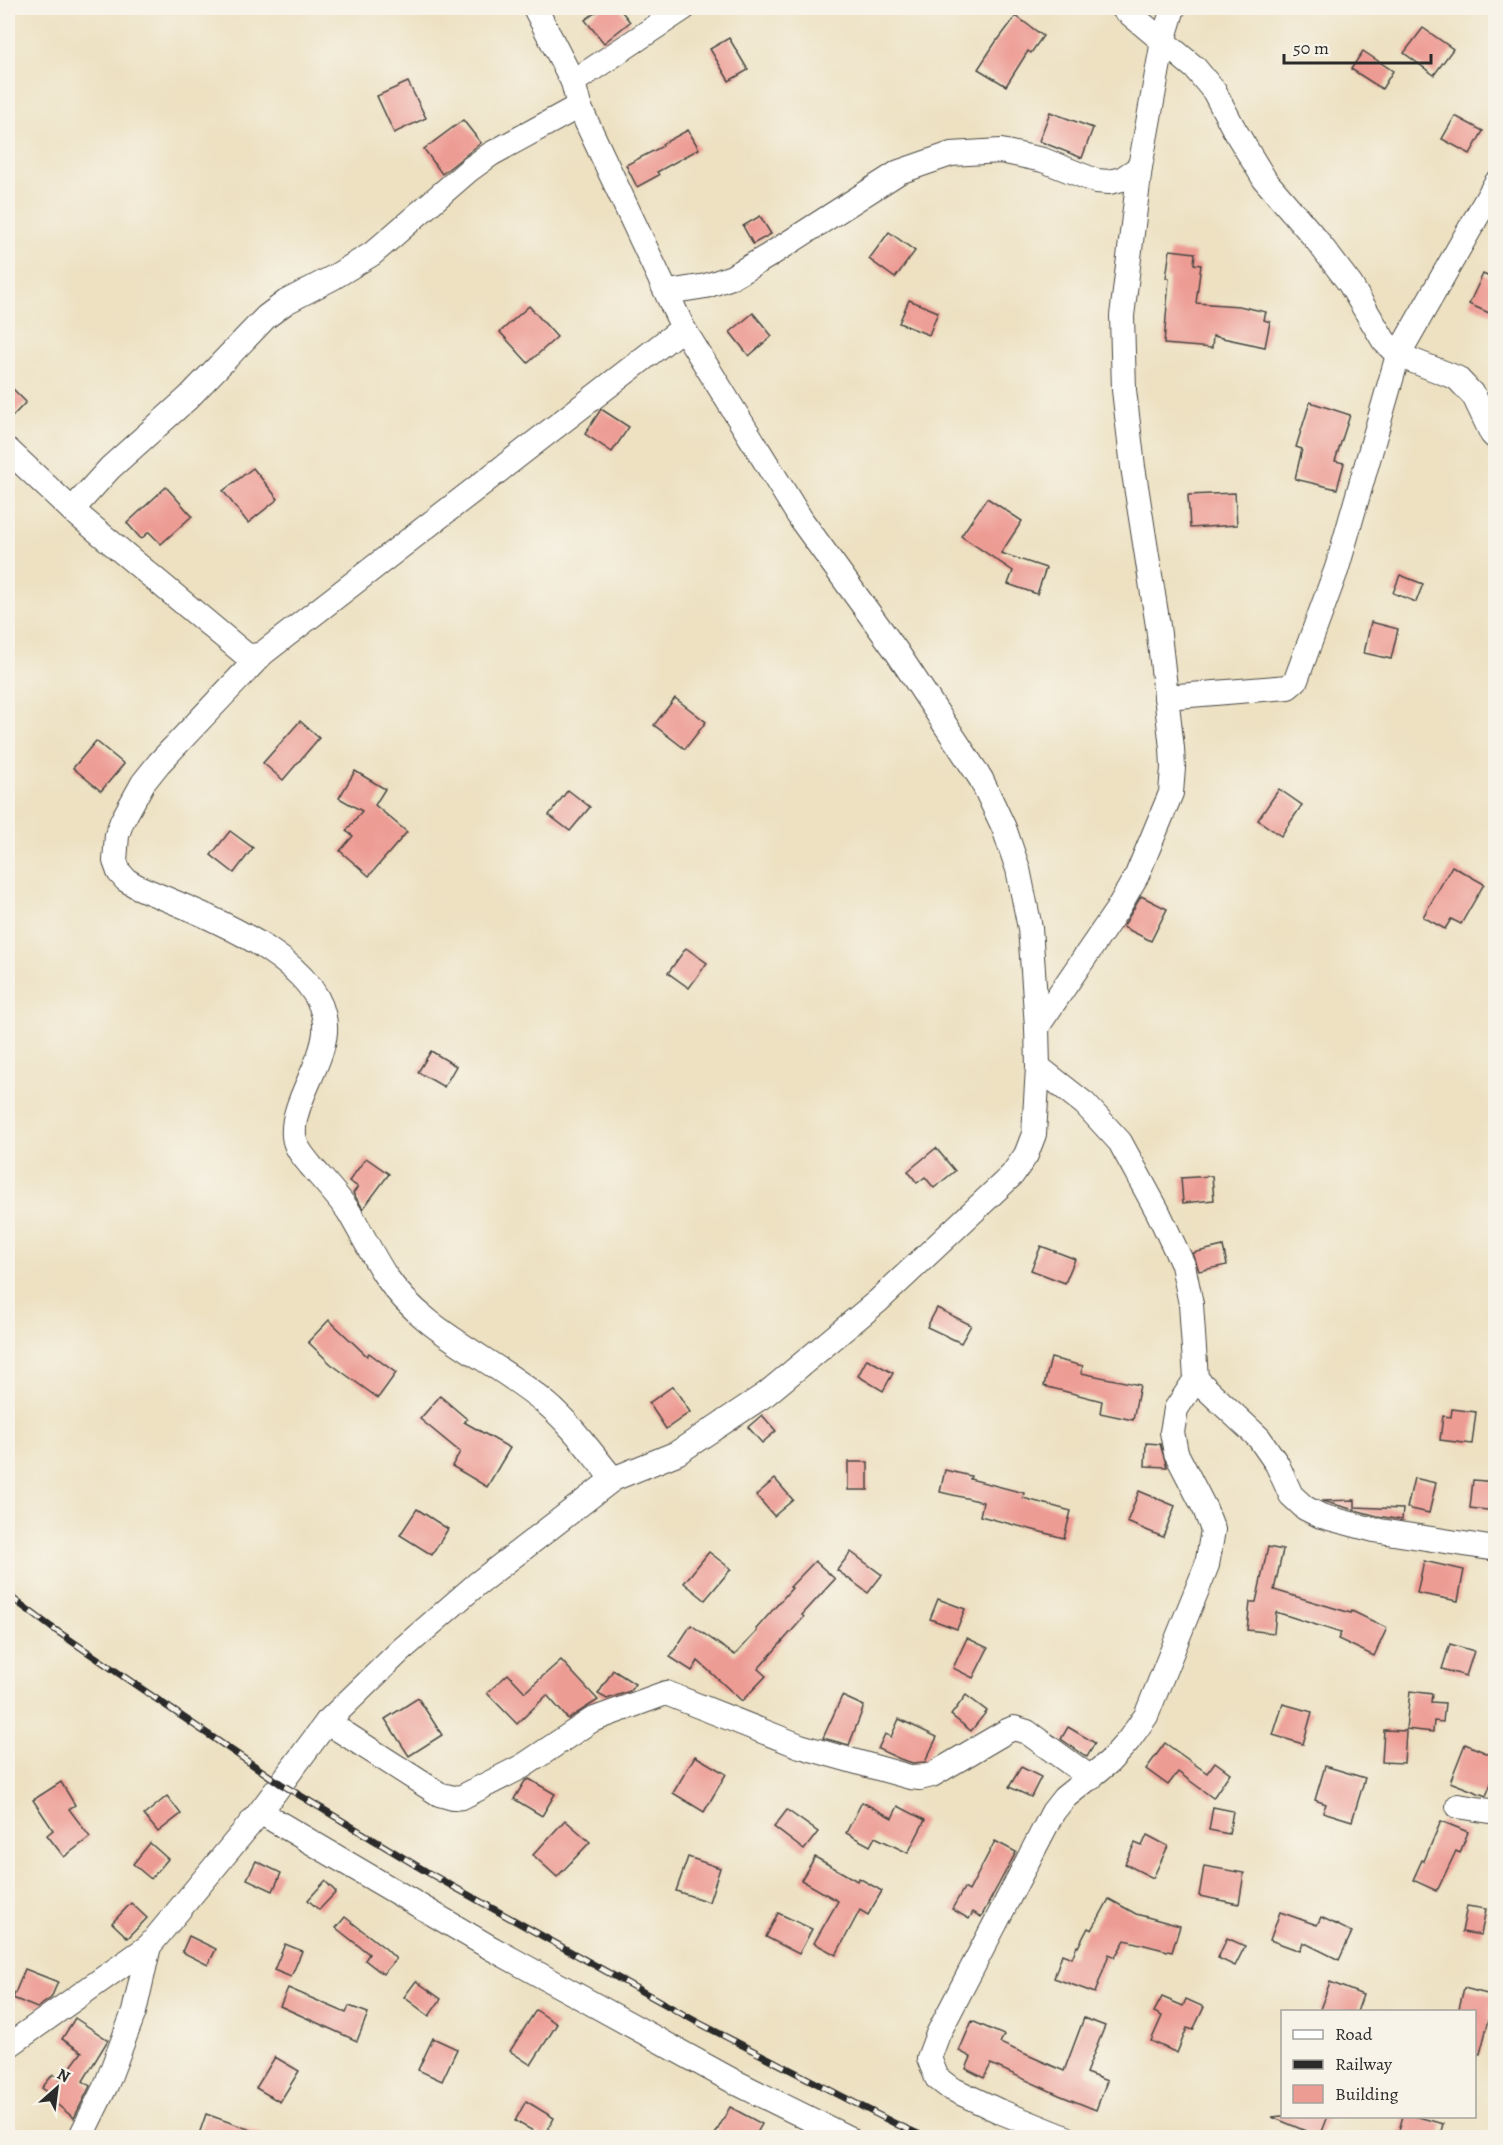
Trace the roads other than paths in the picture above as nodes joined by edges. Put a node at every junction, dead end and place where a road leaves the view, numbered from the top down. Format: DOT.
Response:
graph roads {
  1 [pos="535,8"];
  2 [pos="684,8"];
  3 [pos="1123,8"];
  4 [pos="1173,8"];
  5 [pos="1163,41"];
  6 [pos="573,82"];
  7 [pos="579,106"];
  8 [pos="1140,167"];
  9 [pos="1496,183"];
  10 [pos="668,292"];
  11 [pos="683,328"];
  12 [pos="1398,355"];
  13 [pos="1496,438"];
  14 [pos="8,450"];
  15 [pos="72,510"];
  16 [pos="262,654"];
  17 [pos="1166,697"];
  18 [pos="1037,1027"];
  19 [pos="1038,1067"];
  20 [pos="1197,1379"];
  21 [pos="613,1479"];
  22 [pos="1496,1549"];
  23 [pos="327,1722"];
  24 [pos="1090,1778"];
  25 [pos="1458,1806"];
  26 [pos="260,1812"];
  27 [pos="1496,1812"];
  28 [pos="149,1946"];
  29 [pos="8,2046"];
  30 [pos="80,2138"];
  31 [pos="848,2138"];
  32 [pos="1066,2138"];
  1 -- 6 [label="street"];
  2 -- 6 [label="street"];
  3 -- 5 [label="street"];
  4 -- 5 [label="street"];
  5 -- 8 [label="street"];
  5 -- 12 [label="street"];
  6 -- 7 [label="street"];
  7 -- 10 [label="street"];
  7 -- 15 [label="street"];
  8 -- 10 [label="street"];
  8 -- 17 [label="street"];
  9 -- 12 [label="street"];
  10 -- 11 [label="street"];
  11 -- 16 [label="street"];
  11 -- 18 [label="street"];
  12 -- 13 [label="street"];
  12 -- 17 [label="street"];
  14 -- 15 [label="street"];
  15 -- 16 [label="street"];
  16 -- 21 [label="street"];
  17 -- 18 [label="street"];
  18 -- 19 [label="street"];
  19 -- 20 [label="street"];
  19 -- 21 [label="street"];
  20 -- 22 [label="street"];
  20 -- 24 [label="street"];
  21 -- 23 [label="street"];
  23 -- 24 [label="street"];
  23 -- 26 [label="street"];
  24 -- 32 [label="street"];
  25 -- 27 [label="street"];
  26 -- 28 [label="street"];
  26 -- 31 [label="street"];
  28 -- 29 [label="street"];
  28 -- 30 [label="street"];
}
